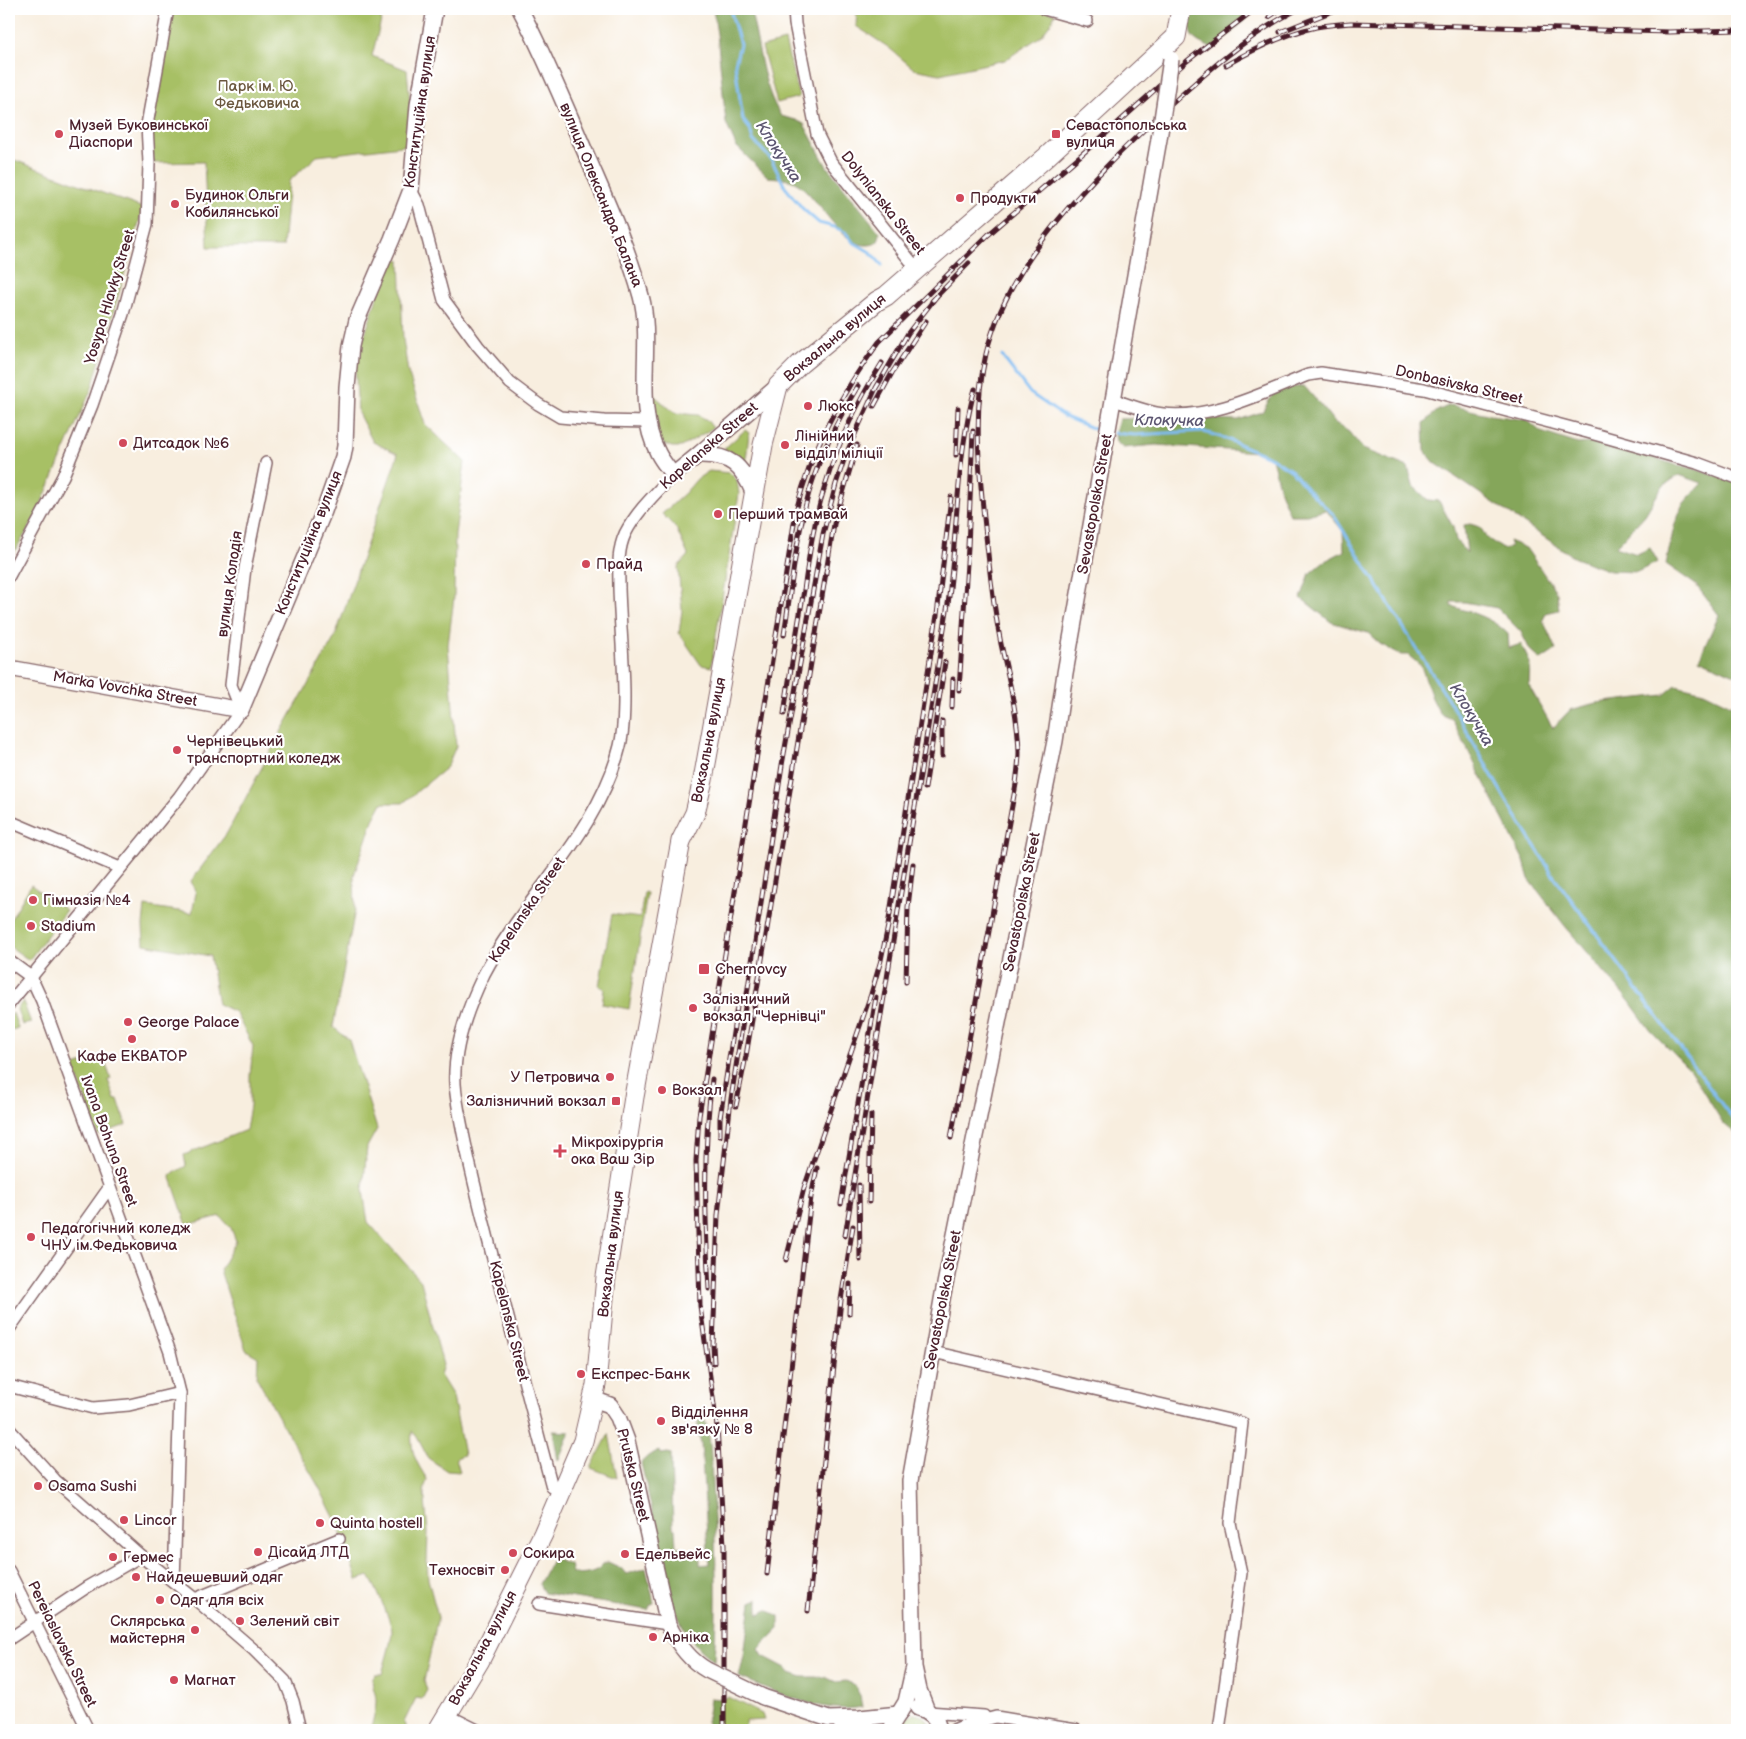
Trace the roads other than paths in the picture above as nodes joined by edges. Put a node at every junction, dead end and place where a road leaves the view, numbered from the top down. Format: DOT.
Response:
graph roads {
  1 [pos="168,9"];
  2 [pos="435,9"];
  3 [pos="520,9"];
  4 [pos="794,9"];
  5 [pos="1044,9"];
  6 [pos="1181,9"];
  7 [pos="1087,21"];
  8 [pos="1176,37"];
  9 [pos="411,190"];
  10 [pos="917,269"];
  11 [pos="778,386"];
  12 [pos="1114,400"];
  13 [pos="648,422"];
  14 [pos="698,455"];
  15 [pos="761,457"];
  16 [pos="266,463"];
  17 [pos="740,468"];
  18 [pos="673,475"];
  19 [pos="1737,478"];
  20 [pos="754,494"];
  21 [pos="9,576"];
  22 [pos="9,668"];
  23 [pos="241,710"];
  24 [pos="9,821"];
  25 [pos="120,868"];
  26 [pos="9,961"];
  27 [pos="31,977"];
  28 [pos="9,1004"];
  29 [pos="109,1188"];
  30 [pos="9,1329"];
  31 [pos="933,1352"];
  32 [pos="9,1386"];
  33 [pos="180,1393"];
  34 [pos="593,1399"];
  35 [pos="9,1429"];
  36 [pos="561,1492"];
  37 [pos="339,1539"];
  38 [pos="140,1556"];
  39 [pos="9,1571"];
  40 [pos="174,1582"];
  41 [pos="195,1599"];
  42 [pos="539,1604"];
  43 [pos="35,1622"];
  44 [pos="668,1624"];
  45 [pos="9,1639"];
  46 [pos="914,1667"];
  47 [pos="928,1712"];
  48 [pos="900,1714"];
  49 [pos="996,1717"];
  50 [pos="829,1719"];
  51 [pos="443,1722"];
  52 [pos="88,1730"];
  53 [pos="300,1730"];
  54 [pos="477,1730"];
  55 [pos="863,1730"];
  56 [pos="892,1730"];
  57 [pos="939,1730"];
  58 [pos="954,1730"];
  59 [pos="1076,1730"];
  60 [pos="1219,1730"];
  1 -- 21 [label="street, Yosypa Hlavky Street"];
  2 -- 9 [label="street, Конституційна вулиця"];
  3 -- 13 [label="street, вулиця Олександра Балана"];
  4 -- 10 [label="street, Dolynianska Street"];
  5 -- 7 [label="street"];
  6 -- 8 [label="main road"];
  8 -- 10 [label="main road, Вокзальна вулиця"];
  8 -- 12 [label="street, Sevastopolska Street, bridge"];
  9 -- 13 [label="street"];
  9 -- 23 [label="street, Конституційна вулиця"];
  10 -- 11 [label="main road, Вокзальна вулиця"];
  11 -- 14 [label="street, Kapelanska Street"];
  11 -- 15 [label="main road, Вокзальна вулиця"];
  12 -- 19 [label="street, Donbasivska Street"];
  12 -- 31 [label="street, Sevastopolska Street"];
  13 -- 18 [label="street, вулиця Олександра Балана"];
  14 -- 17 [label="street"];
  14 -- 18 [label="street, Kapelanska Street"];
  15 -- 17 [label="street"];
  15 -- 20 [label="main road, Вокзальна вулиця"];
  16 -- 23 [label="street, вулиця Колодія"];
  17 -- 20 [label="street"];
  18 -- 36 [label="street, Kapelanska Street"];
  20 -- 34 [label="main road, Вокзальна вулиця"];
  22 -- 23 [label="street, Marka Vovchka Street"];
  23 -- 25 [label="street, Конституційна вулиця"];
  24 -- 25 [label="street"];
  25 -- 27 [label="street, Конституційна вулиця"];
  26 -- 27 [label="street"];
  27 -- 28 [label="street, Конституційна вулиця"];
  27 -- 29 [label="street, Ivana Bohuna Street"];
  29 -- 30 [label="street"];
  29 -- 33 [label="street, Ivana Bohuna Street"];
  31 -- 46 [label="street, Sevastopolska Street"];
  31 -- 60 [label="street"];
  32 -- 33 [label="street"];
  33 -- 40 [label="street, Ivana Bohuna Street"];
  34 -- 36 [label="main road, Вокзальна вулиця"];
  34 -- 44 [label="street, Prutska Street"];
  35 -- 38 [label="street"];
  36 -- 51 [label="main road, Вокзальна вулиця"];
  37 -- 41 [label="street"];
  38 -- 40 [label="street"];
  38 -- 43 [label="street"];
  39 -- 43 [label="street, Pereiaslavska Street"];
  40 -- 41 [label="street"];
  41 -- 53 [label="street"];
  42 -- 44 [label="street"];
  43 -- 45 [label="street"];
  43 -- 52 [label="street, Pereiaslavska Street"];
  44 -- 50 [label="street, Prutska Street, bridge"];
  46 -- 47 [label="street"];
  46 -- 48 [label="street"];
  47 -- 48 [label="street, Prutska Street"];
  47 -- 49 [label="street"];
  47 -- 57 [label="street"];
  48 -- 50 [label="street, Prutska Street"];
  48 -- 56 [label="street"];
  49 -- 58 [label="street"];
  49 -- 59 [label="street"];
  50 -- 55 [label="street"];
  51 -- 54 [label="street"];
}
